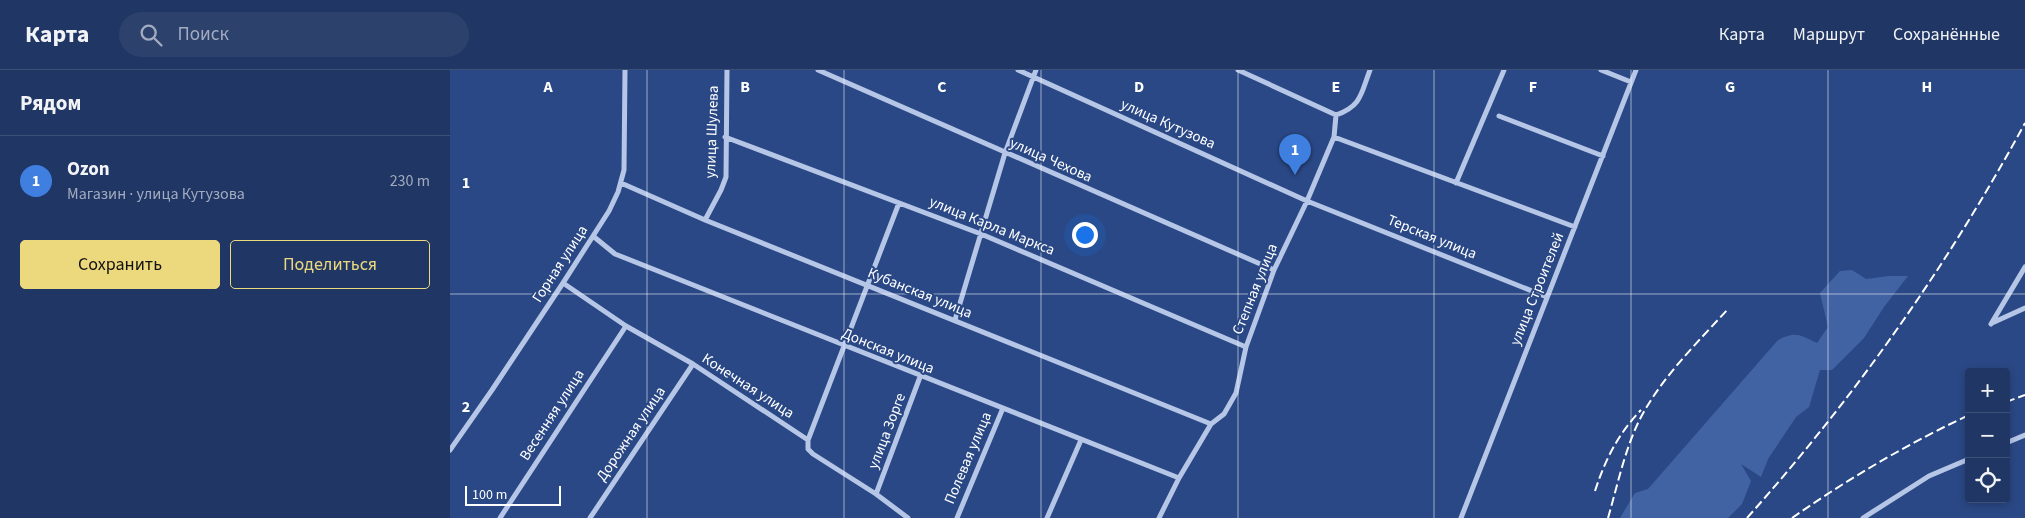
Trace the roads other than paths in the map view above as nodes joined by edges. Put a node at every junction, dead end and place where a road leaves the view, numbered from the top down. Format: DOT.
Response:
graph roads {
  1 [pos="625,70"];
  2 [pos="727,70"];
  3 [pos="818,70"];
  4 [pos="1018,70"];
  5 [pos="1036,70"];
  6 [pos="1238,70"];
  7 [pos="1370,70"];
  8 [pos="1504,70"];
  9 [pos="1601,70"];
  10 [pos="1636,70"];
  11 [pos="1034,78"];
  12 [pos="1631,82"];
  13 [pos="1336,115"];
  14 [pos="1499,116"];
  15 [pos="725,137"];
  16 [pos="1334,137"];
  17 [pos="1005,153"];
  18 [pos="1602,156"];
  19 [pos="621,183"];
  20 [pos="1456,183"];
  21 [pos="1307,201"];
  22 [pos="899,203"];
  23 [pos="705,220"];
  24 [pos="1575,227"];
  25 [pos="982,234"];
  26 [pos="593,236"];
  27 [pos="2025,266"];
  28 [pos="1274,270"];
  29 [pos="563,283"];
  30 [pos="867,285"];
  31 [pos="1547,297"];
  32 [pos="2025,308"];
  33 [pos="955,320"];
  34 [pos="626,326"];
  35 [pos="843,346"];
  36 [pos="1246,347"];
  37 [pos="693,364"];
  38 [pos="920,377"];
  39 [pos="1003,408"];
  40 [pos="1211,424"];
  41 [pos="2025,435"];
  42 [pos="808,440"];
  43 [pos="1081,440"];
  44 [pos="2010,441"];
  45 [pos="450,450"];
  46 [pos="1965,461"];
  47 [pos="1179,478"];
  48 [pos="876,494"];
  49 [pos="500,518"];
  50 [pos="590,518"];
  51 [pos="908,518"];
  52 [pos="957,518"];
  53 [pos="1048,518"];
  54 [pos="1159,518"];
  55 [pos="1461,518"];
  56 [pos="1863,518"];
  1 -- 19 [label="street, Горная улица"];
  2 -- 15 [label="street, улица Шулева"];
  3 -- 17 [label="street, улица Чехова"];
  4 -- 11 [label="street, улица Кутузова"];
  5 -- 11 [label="street"];
  6 -- 13 [label="street"];
  7 -- 13 [label="street"];
  8 -- 20 [label="street"];
  9 -- 12 [label="street"];
  10 -- 12 [label="street, улица Строителей"];
  11 -- 17 [label="street"];
  11 -- 21 [label="street, улица Кутузова"];
  12 -- 18 [label="street, улица Строителей"];
  13 -- 16 [label="street, Степная улица"];
  14 -- 18 [label="street"];
  15 -- 22 [label="street, улица Карла Маркса"];
  15 -- 23 [label="street, улица Шулева"];
  16 -- 20 [label="street"];
  16 -- 21 [label="street, Степная улица"];
  17 -- 25 [label="street"];
  17 -- 28 [label="street, улица Чехова"];
  18 -- 24 [label="street, улица Строителей"];
  19 -- 23 [label="street, Кубанская улица"];
  19 -- 26 [label="street, Горная улица"];
  20 -- 24 [label="street"];
  21 -- 28 [label="street, Степная улица"];
  21 -- 31 [label="street, Терская улица"];
  22 -- 25 [label="street, улица Карла Маркса"];
  22 -- 30 [label="street"];
  23 -- 30 [label="street, Кубанская улица"];
  24 -- 31 [label="street, улица Строителей"];
  25 -- 33 [label="street"];
  25 -- 36 [label="street, улица Карла Маркса"];
  26 -- 29 [label="street, Горная улица"];
  26 -- 35 [label="street, Донская улица"];
  27 -- 32 [label="street"];
  28 -- 36 [label="street, Степная улица"];
  29 -- 34 [label="street, Конечная улица"];
  29 -- 45 [label="street, Горная улица"];
  30 -- 33 [label="street, Кубанская улица"];
  30 -- 35 [label="street"];
  31 -- 55 [label="street, улица Строителей"];
  33 -- 40 [label="street, Кубанская улица"];
  34 -- 37 [label="street, Конечная улица"];
  34 -- 49 [label="street, Весенняя улица"];
  35 -- 38 [label="street, Донская улица"];
  35 -- 42 [label="street"];
  36 -- 40 [label="street, Степная улица"];
  37 -- 42 [label="street, Конечная улица"];
  37 -- 50 [label="street, Дорожная улица"];
  38 -- 39 [label="street, Донская улица"];
  38 -- 48 [label="street, улица Зорге"];
  39 -- 43 [label="street, Донская улица"];
  39 -- 52 [label="street, Полевая улица"];
  40 -- 47 [label="street, Степная улица"];
  41 -- 44 [label="street"];
  42 -- 48 [label="street, Конечная улица"];
  43 -- 47 [label="street, Донская улица"];
  43 -- 53 [label="street"];
  46 -- 56 [label="street"];
  47 -- 54 [label="street, Степная улица"];
  48 -- 51 [label="street, Конечная улица"];
}
